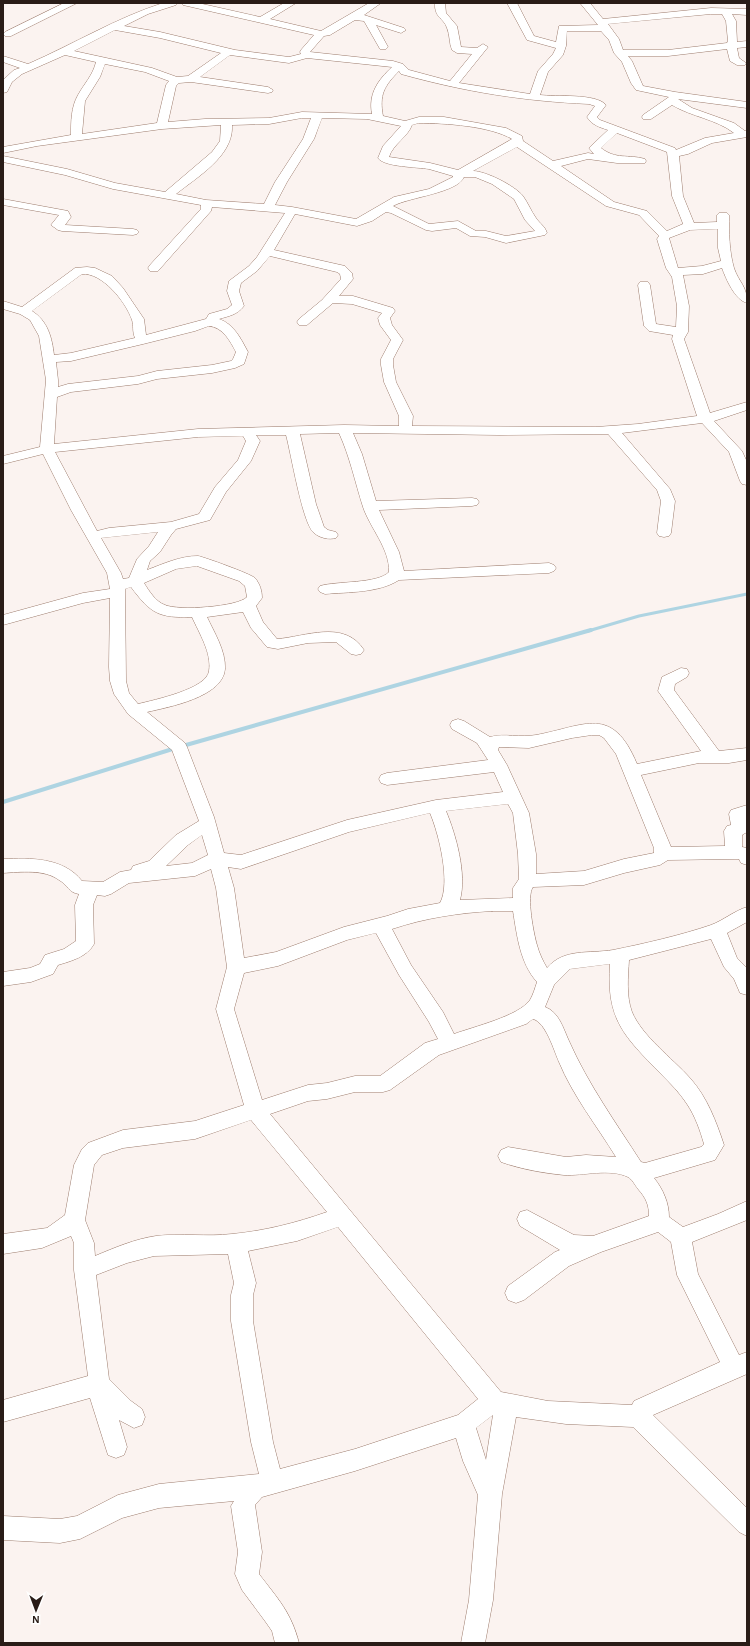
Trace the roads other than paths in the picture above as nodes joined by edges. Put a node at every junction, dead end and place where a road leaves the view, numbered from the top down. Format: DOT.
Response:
graph roads {
  1 [pos="72,3"];
  2 [pos="173,3"];
  3 [pos="186,3"];
  4 [pos="291,3"];
  5 [pos="376,3"];
  6 [pos="440,3"];
  7 [pos="512,3"];
  8 [pos="585,3"];
  9 [pos="709,7"];
  10 [pos="725,11"];
  11 [pos="747,12"];
  12 [pos="353,17"];
  13 [pos="368,19"];
  14 [pos="260,20"];
  15 [pos="603,25"];
  16 [pos="113,27"];
  17 [pos="401,30"];
  18 [pos="8,34"];
  19 [pos="321,34"];
  20 [pos="747,44"];
  21 [pos="731,45"];
  22 [pos="561,46"];
  23 [pos="383,47"];
  24 [pos="64,52"];
  25 [pos="228,52"];
  26 [pos="619,53"];
  27 [pos="307,55"];
  28 [pos="3,58"];
  29 [pos="101,60"];
  30 [pos="741,63"];
  31 [pos="399,66"];
  32 [pos="28,67"];
  33 [pos="191,79"];
  34 [pos="176,80"];
  35 [pos="453,84"];
  36 [pos="3,90"];
  37 [pos="268,90"];
  38 [pos="674,97"];
  39 [pos="534,98"];
  40 [pos="747,105"];
  41 [pos="317,116"];
  42 [pos="647,117"];
  43 [pos="378,118"];
  44 [pos="226,122"];
  45 [pos="405,124"];
  46 [pos="162,126"];
  47 [pos="614,130"];
  48 [pos="745,134"];
  49 [pos="77,138"];
  50 [pos="517,142"];
  51 [pos="3,150"];
  52 [pos="673,154"];
  53 [pos="3,159"];
  54 [pos="617,160"];
  55 [pos="641,161"];
  56 [pos="552,165"];
  57 [pos="459,174"];
  58 [pos="168,195"];
  59 [pos="3,202"];
  60 [pos="206,203"];
  61 [pos="268,207"];
  62 [pos="383,208"];
  63 [pos="292,210"];
  64 [pos="688,227"];
  65 [pos="133,232"];
  66 [pos="665,236"];
  67 [pos="267,252"];
  68 [pos="727,263"];
  69 [pos="154,268"];
  70 [pos="675,272"];
  71 [pos="644,285"];
  72 [pos="330,299"];
  73 [pos="747,299"];
  74 [pos="3,306"];
  75 [pos="24,311"];
  76 [pos="212,321"];
  77 [pos="303,322"];
  78 [pos="682,332"];
  79 [pos="143,340"];
  80 [pos="48,360"];
  81 [pos="50,395"];
  82 [pos="747,406"];
  83 [pos="705,419"];
  84 [pos="344,429"];
  85 [pos="292,430"];
  86 [pos="405,430"];
  87 [pos="612,430"];
  88 [pos="247,431"];
  89 [pos="47,449"];
  90 [pos="3,460"];
  91 [pos="747,481"];
  92 [pos="472,502"];
  93 [pos="370,506"];
  94 [pos="171,526"];
  95 [pos="664,533"];
  96 [pos="331,535"];
  97 [pos="93,536"];
  98 [pos="549,568"];
  99 [pos="396,576"];
  100 [pos="123,587"];
  101 [pos="325,589"];
  102 [pos="248,605"];
  103 [pos="198,613"];
  104 [pos="3,620"];
  105 [pos="356,650"];
  106 [pos="681,673"];
  107 [pos="134,710"];
  108 [pos="458,725"];
  109 [pos="490,750"];
  110 [pos="747,754"];
  111 [pos="714,757"];
  112 [pos="499,765"];
  113 [pos="631,770"];
  114 [pos="387,779"];
  115 [pos="514,797"];
  116 [pos="436,806"];
  117 [pos="747,811"];
  118 [pos="208,823"];
  119 [pos="663,854"];
  120 [pos="741,855"];
  121 [pos="217,858"];
  122 [pos="3,866"];
  123 [pos="136,876"];
  124 [pos="528,881"];
  125 [pos="90,888"];
  126 [pos="449,906"];
  127 [pos="521,906"];
  128 [pos="747,914"];
  129 [pos="380,925"];
  130 [pos="716,930"];
  131 [pos="620,955"];
  132 [pos="236,967"];
  133 [pos="3,979"];
  134 [pos="547,981"];
  135 [pos="747,988"];
  136 [pos="531,1011"];
  137 [pos="449,1043"];
  138 [pos="256,1111"];
  139 [pos="508,1156"];
  140 [pos="635,1170"];
  141 [pos="747,1210"];
  142 [pos="342,1216"];
  143 [pos="527,1219"];
  144 [pos="75,1220"];
  145 [pos="659,1222"];
  146 [pos="680,1237"];
  147 [pos="236,1243"];
  148 [pos="3,1244"];
  149 [pos="596,1244"];
  150 [pos="85,1270"];
  151 [pos="516,1293"];
  152 [pos="740,1365"];
  153 [pos="98,1383"];
  154 [pos="500,1403"];
  155 [pos="3,1411"];
  156 [pos="638,1416"];
  157 [pos="134,1417"];
  158 [pos="464,1424"];
  159 [pos="116,1447"];
  160 [pos="263,1484"];
  161 [pos="490,1494"];
  162 [pos="747,1524"];
  163 [pos="3,1528"];
  164 [pos="287,1643"];
  165 [pos="473,1643"];
  1 -- 18 [label="street"];
  2 -- 16 [label="street"];
  3 -- 14 [label="street"];
  4 -- 14 [label="street"];
  5 -- 12 [label="street"];
  6 -- 35 [label="street"];
  7 -- 22 [label="street"];
  8 -- 15 [label="street"];
  9 -- 10 [label="street"];
  9 -- 15 [label="street"];
  10 -- 11 [label="street"];
  10 -- 21 [label="street"];
  12 -- 13 [label="street"];
  12 -- 19 [label="street"];
  13 -- 17 [label="street"];
  13 -- 23 [label="street"];
  14 -- 19 [label="street"];
  15 -- 22 [label="street"];
  15 -- 26 [label="street"];
  16 -- 24 [label="street"];
  16 -- 25 [label="street"];
  19 -- 27 [label="street"];
  20 -- 21 [label="street"];
  21 -- 26 [label="street"];
  21 -- 30 [label="street"];
  22 -- 39 [label="street"];
  24 -- 29 [label="street"];
  24 -- 32 [label="street"];
  25 -- 27 [label="street"];
  25 -- 33 [label="street"];
  26 -- 38 [label="street"];
  27 -- 31 [label="street"];
  28 -- 32 [label="street"];
  29 -- 34 [label="street"];
  29 -- 49 [label="street"];
  31 -- 35 [label="street"];
  31 -- 43 [label="street"];
  32 -- 36 [label="street"];
  33 -- 34 [label="street"];
  33 -- 37 [label="street"];
  34 -- 46 [label="street"];
  35 -- 39 [label="street"];
  38 -- 40 [label="street"];
  38 -- 42 [label="street"];
  38 -- 48 [label="street"];
  39 -- 47 [label="street"];
  41 -- 43 [label="street"];
  41 -- 44 [label="street"];
  41 -- 61 [label="street"];
  43 -- 45 [label="street"];
  44 -- 46 [label="street"];
  44 -- 58 [label="street"];
  45 -- 50 [label="street"];
  45 -- 57 [label="street"];
  46 -- 49 [label="street"];
  47 -- 52 [label="street"];
  47 -- 54 [label="street"];
  48 -- 52 [label="street"];
  49 -- 51 [label="street"];
  50 -- 56 [label="street"];
  50 -- 57 [label="street"];
  52 -- 64 [label="street"];
  53 -- 58 [label="street"];
  54 -- 55 [label="street"];
  54 -- 56 [label="street"];
  56 -- 66 [label="street"];
  57 -- 62 [label="street"];
  57 -- 62 [label="street"];
  58 -- 60 [label="street"];
  59 -- 65 [label="street"];
  60 -- 61 [label="street"];
  60 -- 69 [label="street"];
  61 -- 63 [label="street"];
  62 -- 63 [label="street"];
  63 -- 67 [label="street"];
  64 -- 66 [label="street"];
  64 -- 68 [label="street"];
  66 -- 70 [label="street"];
  67 -- 72 [label="street"];
  67 -- 76 [label="street"];
  68 -- 70 [label="street"];
  68 -- 73 [label="street"];
  70 -- 78 [label="street"];
  71 -- 78 [label="street"];
  72 -- 77 [label="street"];
  72 -- 86 [label="street"];
  74 -- 75 [label="street"];
  75 -- 79 [label="street"];
  75 -- 80 [label="street"];
  76 -- 79 [label="street"];
  76 -- 81 [label="street"];
  78 -- 83 [label="street"];
  79 -- 80 [label="street"];
  80 -- 81 [label="street"];
  81 -- 89 [label="street"];
  82 -- 83 [label="street"];
  83 -- 87 [label="street"];
  83 -- 91 [label="street"];
  84 -- 85 [label="street"];
  84 -- 86 [label="street"];
  84 -- 93 [label="street"];
  85 -- 88 [label="street"];
  85 -- 96 [label="street"];
  86 -- 87 [label="street"];
  87 -- 95 [label="street"];
  88 -- 89 [label="street"];
  88 -- 94 [label="street"];
  89 -- 90 [label="street"];
  89 -- 97 [label="street"];
  92 -- 93 [label="street"];
  93 -- 99 [label="street"];
  94 -- 97 [label="street"];
  94 -- 100 [label="street"];
  97 -- 100 [label="street"];
  98 -- 99 [label="street"];
  99 -- 101 [label="street"];
  100 -- 102 [label="street"];
  100 -- 103 [label="street"];
  100 -- 104 [label="street"];
  100 -- 107 [label="street"];
  102 -- 103 [label="street"];
  102 -- 105 [label="street"];
  103 -- 107 [label="street"];
  106 -- 111 [label="street"];
  107 -- 118 [label="street"];
  108 -- 109 [label="street"];
  109 -- 112 [label="street"];
  109 -- 113 [label="street"];
  110 -- 111 [label="street"];
  111 -- 113 [label="street"];
  112 -- 114 [label="street"];
  112 -- 115 [label="street"];
  113 -- 119 [label="street"];
  115 -- 116 [label="street"];
  115 -- 124 [label="street"];
  116 -- 121 [label="street"];
  116 -- 126 [label="street"];
  117 -- 120 [label="street"];
  118 -- 121 [label="street"];
  118 -- 123 [label="street"];
  119 -- 120 [label="street"];
  119 -- 124 [label="street"];
  121 -- 123 [label="street"];
  121 -- 132 [label="street"];
  122 -- 125 [label="street"];
  123 -- 125 [label="street"];
  124 -- 127 [label="street"];
  125 -- 133 [label="street"];
  126 -- 127 [label="street"];
  126 -- 129 [label="street"];
  127 -- 134 [label="street"];
  128 -- 130 [label="street"];
  129 -- 132 [label="street"];
  129 -- 137 [label="street"];
  130 -- 131 [label="street"];
  130 -- 135 [label="street"];
  131 -- 134 [label="street"];
  131 -- 140 [label="street"];
  132 -- 138 [label="street"];
  134 -- 136 [label="street"];
  136 -- 137 [label="street"];
  136 -- 140 [label="street"];
  137 -- 138 [label="street"];
  138 -- 142 [label="street"];
  138 -- 144 [label="street"];
  139 -- 140 [label="street"];
  140 -- 145 [label="street"];
  141 -- 146 [label="street"];
  142 -- 147 [label="street"];
  142 -- 154 [label="street"];
  143 -- 149 [label="street"];
  144 -- 148 [label="street"];
  144 -- 150 [label="street"];
  145 -- 146 [label="street"];
  145 -- 149 [label="street"];
  146 -- 152 [label="street"];
  147 -- 150 [label="street"];
  147 -- 160 [label="street"];
  149 -- 151 [label="street"];
  150 -- 153 [label="street"];
  152 -- 156 [label="street"];
  153 -- 155 [label="street"];
  153 -- 157 [label="street"];
  153 -- 159 [label="street"];
  154 -- 156 [label="street"];
  154 -- 158 [label="street"];
  154 -- 161 [label="street"];
  156 -- 162 [label="street"];
  158 -- 160 [label="street"];
  158 -- 161 [label="street"];
  160 -- 163 [label="street"];
  160 -- 164 [label="street"];
  161 -- 165 [label="street"];
}
